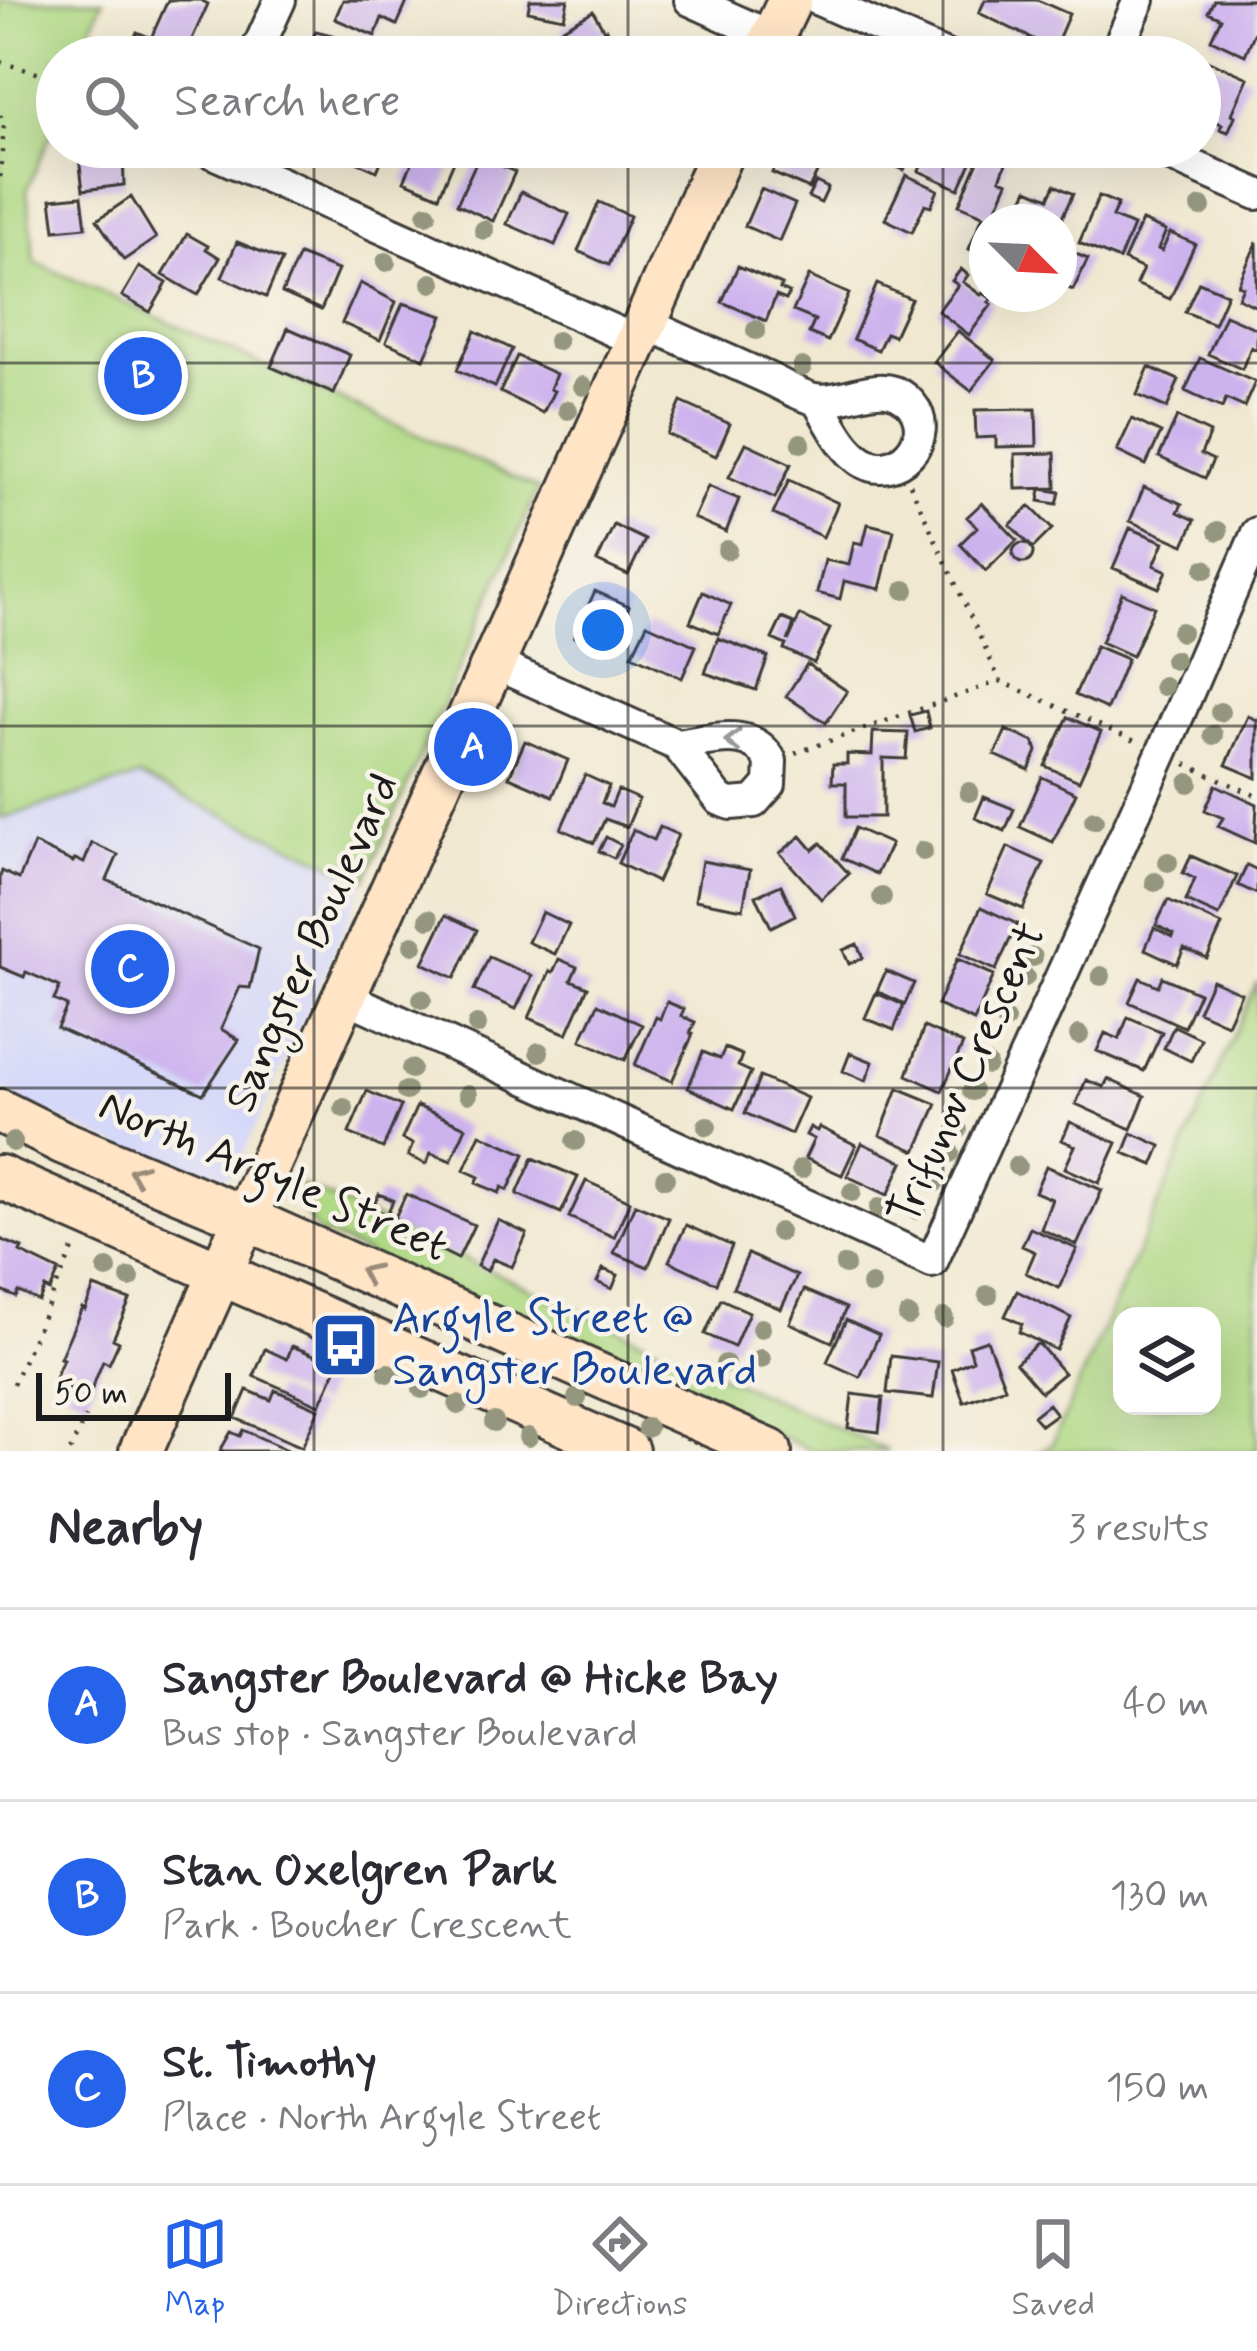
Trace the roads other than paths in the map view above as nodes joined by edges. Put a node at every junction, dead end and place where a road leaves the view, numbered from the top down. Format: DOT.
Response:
graph roads {
  1 [pos="280,0"];
  2 [pos="690,0"];
  3 [pos="819,0"];
  4 [pos="1139,0"];
  5 [pos="775,31"];
  6 [pos="264,36"];
  7 [pos="900,36"];
  8 [pos="1123,36"];
  9 [pos="249,168"];
  10 [pos="715,168"];
  11 [pos="1198,168"];
  12 [pos="1257,194"];
  13 [pos="643,333"];
  14 [pos="817,400"];
  15 [pos="1257,533"];
  16 [pos="495,664"];
  17 [pos="677,745"];
  18 [pos="346,997"];
  19 [pos="0,1111"];
  20 [pos="0,1177"];
  21 [pos="245,1218"];
  22 [pos="220,1273"];
  23 [pos="141,1451"];
  24 [pos="627,1451"];
  25 [pos="770,1451"];
  1 -- 6 [label="street"];
  2 -- 5 [label="street"];
  3 -- 7 [label="street"];
  4 -- 8 [label="street"];
  9 -- 13 [label="street"];
  10 -- 13 [label="street, Sangster Boulevard"];
  11 -- 12 [label="street"];
  13 -- 14 [label="street"];
  13 -- 16 [label="street, Sangster Boulevard"];
  14 -- 14 [label="street"];
  15 -- 18 [label="street, Trifunov Crescent"];
  16 -- 17 [label="street"];
  16 -- 18 [label="street, Sangster Boulevard"];
  17 -- 17 [label="street, one-way"];
  18 -- 21 [label="street, Sangster Boulevard"];
  21 -- 19 [label="street, North Argyle Street, one-way"];
  20 -- 22 [label="street"];
  21 -- 22 [label="street, Sangster Boulevard"];
  25 -- 21 [label="street, North Argyle Street, one-way"];
  22 -- 23 [label="street, Sangster Boulevard"];
  22 -- 24 [label="street"];
}
